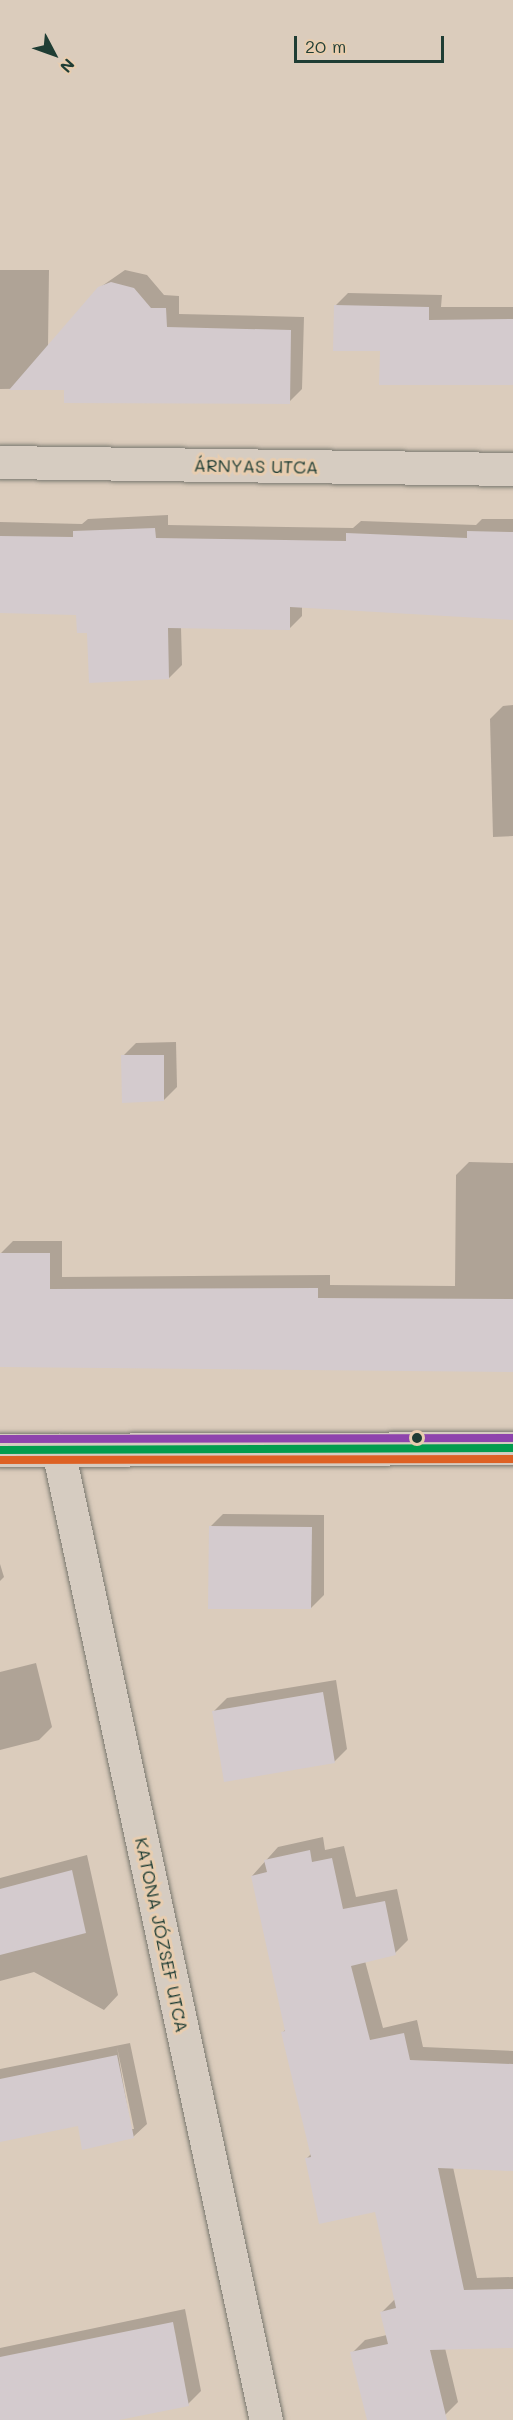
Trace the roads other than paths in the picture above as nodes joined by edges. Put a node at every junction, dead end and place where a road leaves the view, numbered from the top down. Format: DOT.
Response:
graph roads {
  1 [pos="0,462"];
  2 [pos="513,470"];
  3 [pos="513,1448"];
  4 [pos="0,1450"];
  5 [pos="58,1450"];
  6 [pos="266,2420"];
  1 -- 2 [label="street, ÁRNYAS UTCA"];
  3 -- 5 [label="street"];
  4 -- 5 [label="street"];
  5 -- 6 [label="street, KATONA JÓZSEF UTCA"];
}
